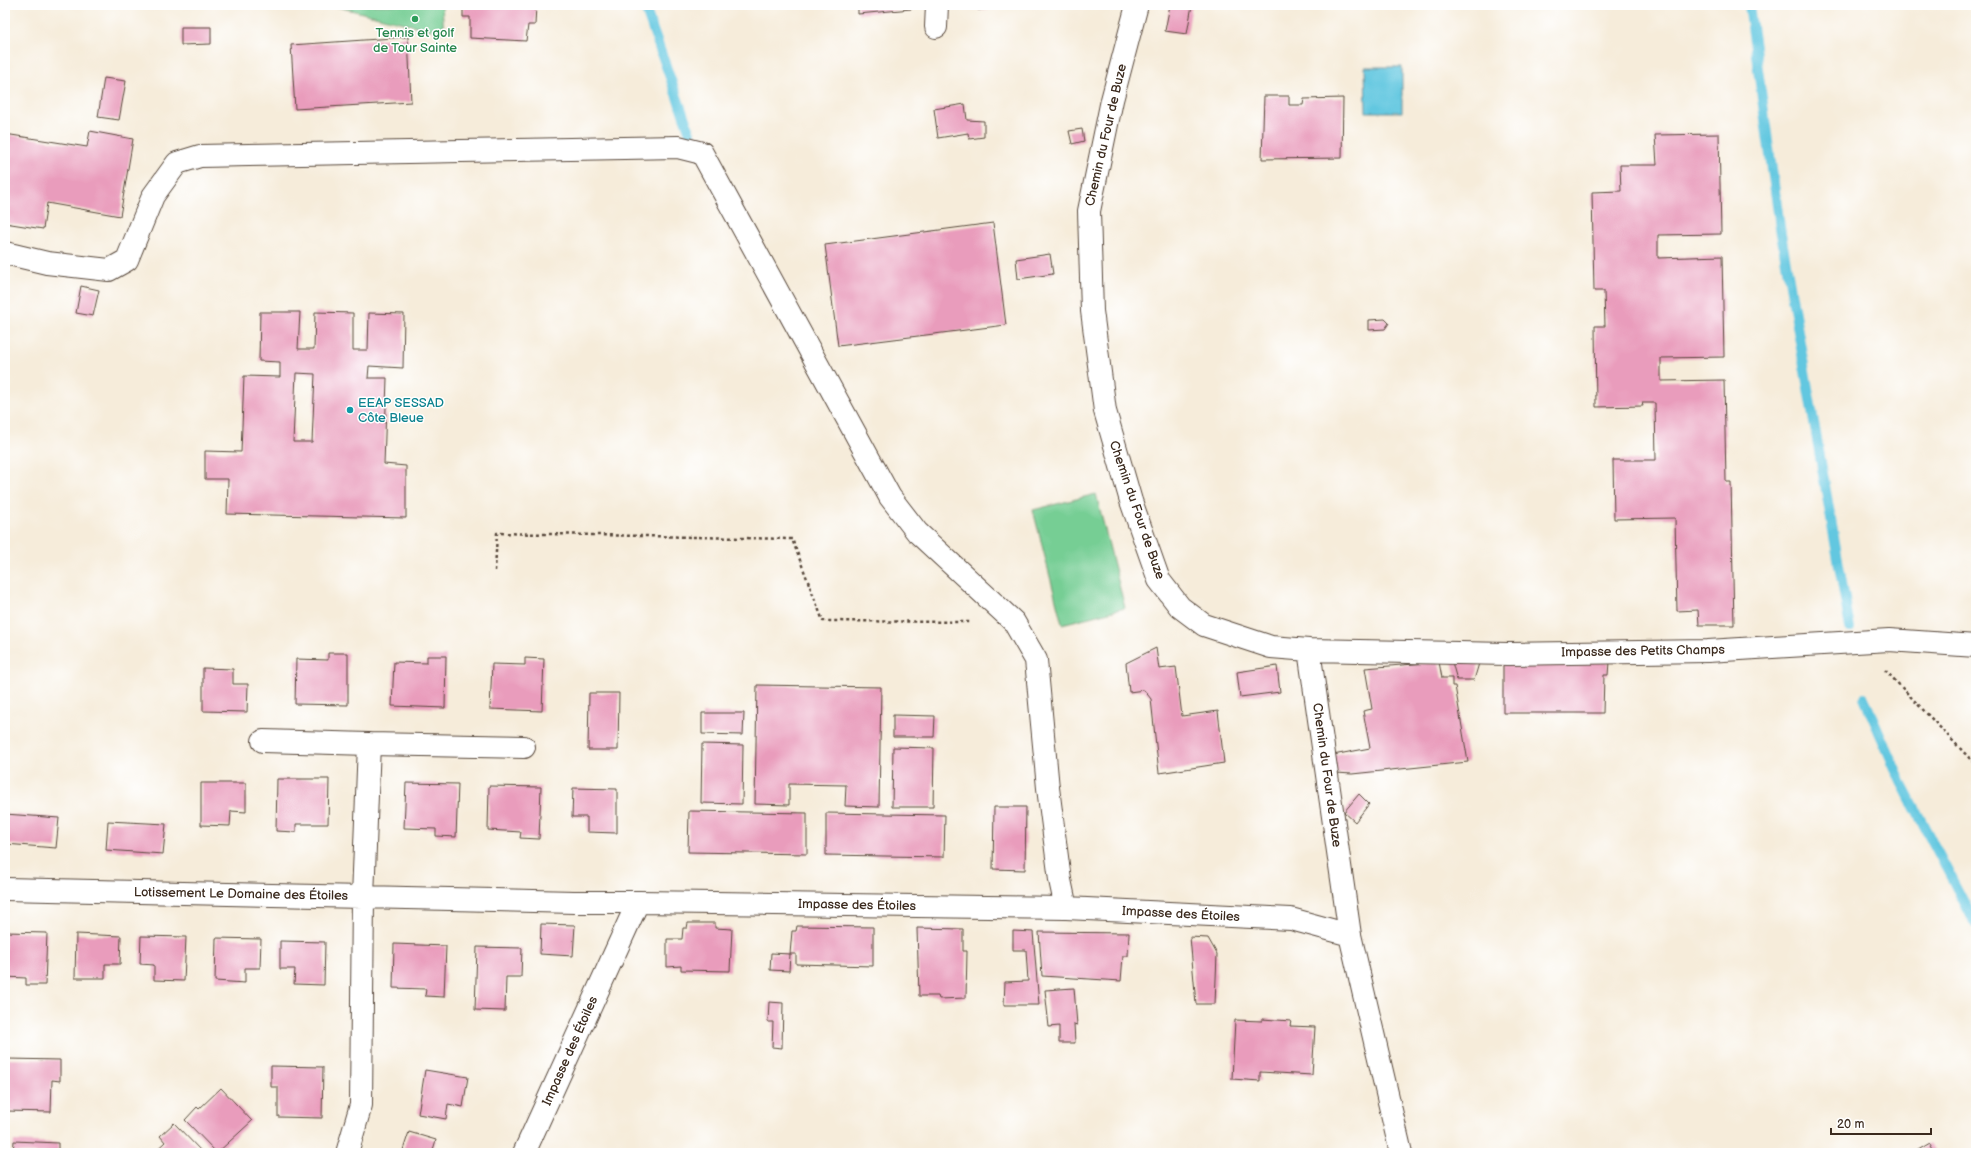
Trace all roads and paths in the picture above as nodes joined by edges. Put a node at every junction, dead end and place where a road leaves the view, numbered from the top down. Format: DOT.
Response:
graph roads {
  1 [pos="937,5"];
  2 [pos="1137,5"];
  3 [pos="936,27"];
  4 [pos="5,253"];
  5 [pos="495,571"];
  6 [pos="1014,622"];
  7 [pos="1859,642"];
  8 [pos="1976,646"];
  9 [pos="1309,650"];
  10 [pos="263,741"];
  11 [pos="369,744"];
  12 [pos="524,747"];
  13 [pos="1976,765"];
  14 [pos="5,889"];
  15 [pos="363,897"];
  16 [pos="638,902"];
  17 [pos="1066,908"];
  18 [pos="1350,935"];
  19 [pos="347,1153"];
  20 [pos="524,1153"];
  21 [pos="1401,1153"];
  1 -- 3 [label="street"];
  2 -- 9 [label="street, Chemin du Four de Buze"];
  4 -- 6 [label="street"];
  5 -- 6 [label="path"];
  6 -- 17 [label="street"];
  7 -- 8 [label="street, Impasse des Petits Champs"];
  7 -- 9 [label="street, Impasse des Petits Champs"];
  7 -- 13 [label="path"];
  9 -- 18 [label="street, Chemin du Four de Buze"];
  10 -- 11 [label="street"];
  11 -- 12 [label="street"];
  11 -- 15 [label="street"];
  14 -- 15 [label="street, Lotissement Le Domaine des Étoiles"];
  15 -- 16 [label="street"];
  15 -- 19 [label="street, Lotissement Le Domaine des Étoiles"];
  16 -- 17 [label="street, Impasse des Étoiles"];
  16 -- 20 [label="street, Impasse des Étoiles"];
  17 -- 18 [label="street, Impasse des Étoiles"];
  18 -- 21 [label="street, Chemin du Four de Buze"];
}
